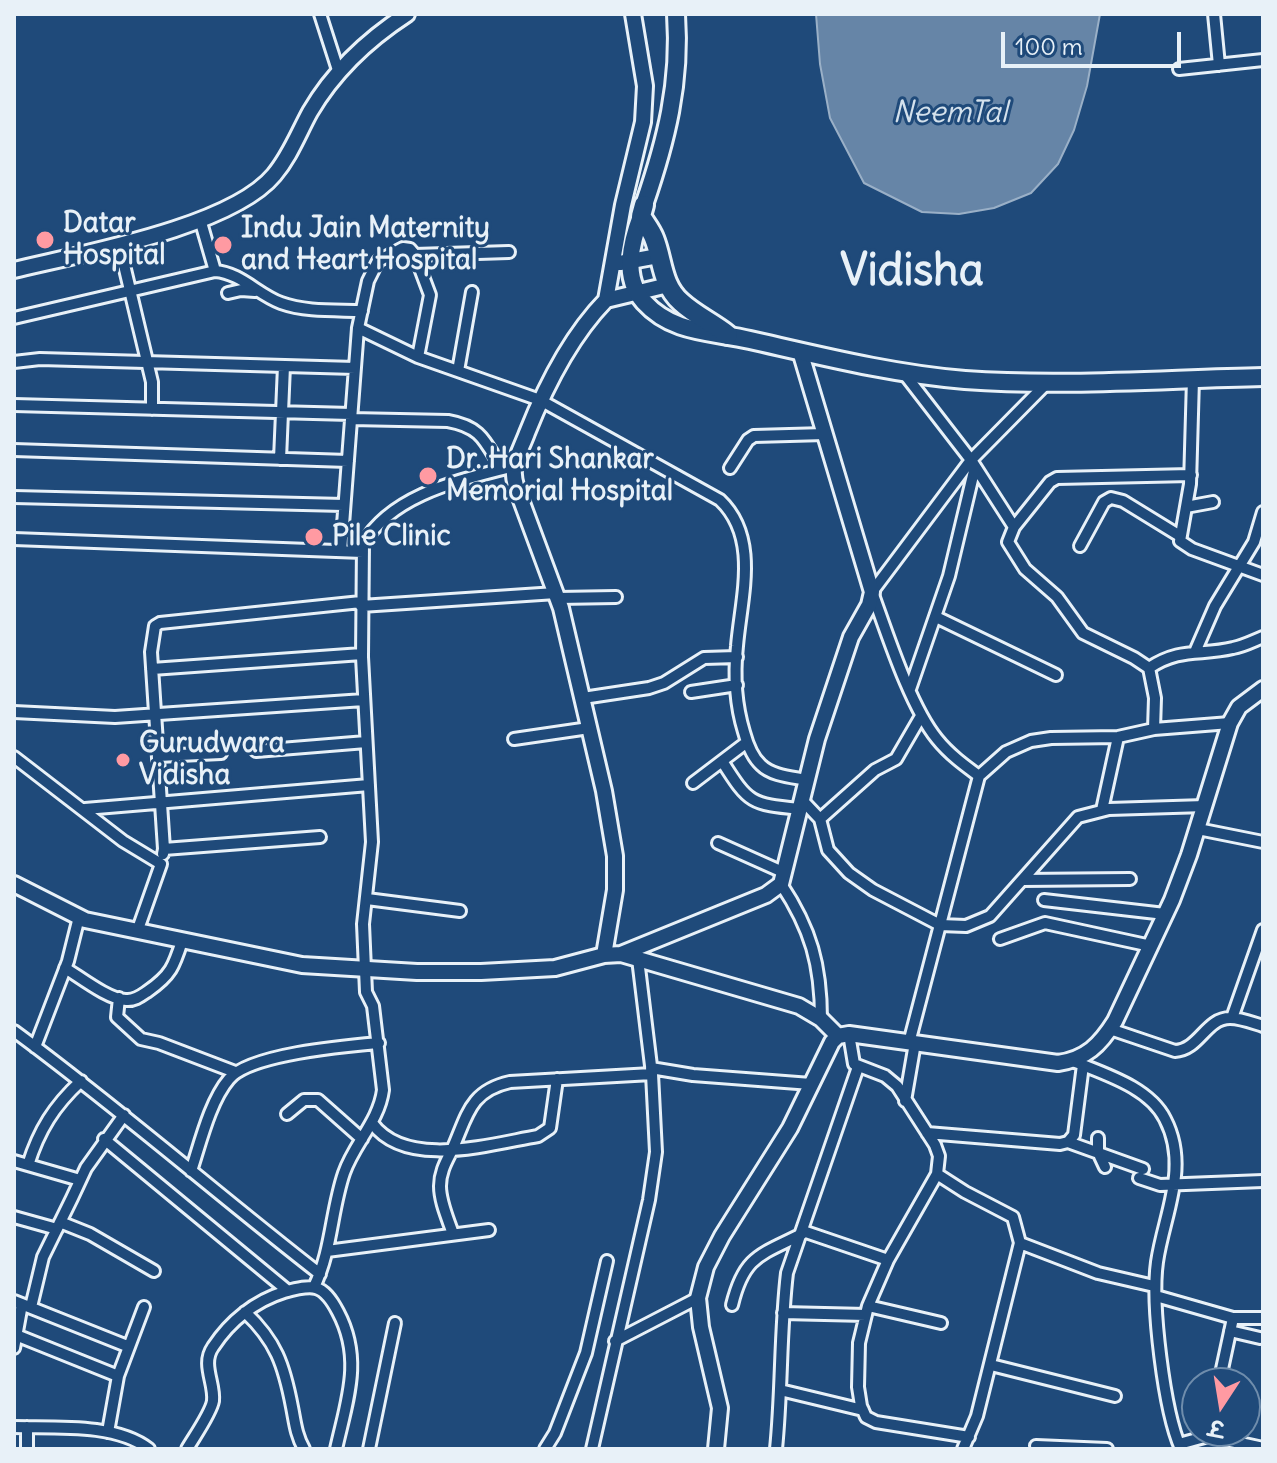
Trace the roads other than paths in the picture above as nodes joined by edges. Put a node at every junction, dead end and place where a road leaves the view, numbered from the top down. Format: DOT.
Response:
graph roads {
  1 [pos="320,14"];
  2 [pos="407,14"];
  3 [pos="633,14"];
  4 [pos="676,14"];
  5 [pos="1214,14"];
  6 [pos="1263,60"];
  7 [pos="1219,65"];
  8 [pos="1179,69"];
  9 [pos="338,70"];
  10 [pos="642,211"];
  11 [pos="200,219"];
  12 [pos="119,244"];
  13 [pos="509,252"];
  14 [pos="415,255"];
  15 [pos="658,256"];
  16 [pos="630,261"];
  17 [pos="612,265"];
  18 [pos="14,270"];
  19 [pos="215,271"];
  20 [pos="668,285"];
  21 [pos="131,291"];
  22 [pos="257,291"];
  23 [pos="472,292"];
  24 [pos="637,292"];
  25 [pos="228,293"];
  26 [pos="606,300"];
  27 [pos="362,311"];
  28 [pos="14,318"];
  29 [pos="358,328"];
  30 [pos="728,335"];
  31 [pos="800,351"];
  32 [pos="418,357"];
  33 [pos="14,362"];
  34 [pos="148,362"];
  35 [pos="284,366"];
  36 [pos="355,368"];
  37 [pos="458,371"];
  38 [pos="903,372"];
  39 [pos="1263,377"];
  40 [pos="1193,379"];
  41 [pos="1047,383"];
  42 [pos="540,400"];
  43 [pos="14,405"];
  44 [pos="152,409"];
  45 [pos="282,412"];
  46 [pos="351,416"];
  47 [pos="825,434"];
  48 [pos="14,450"];
  49 [pos="280,459"];
  50 [pos="348,461"];
  51 [pos="973,464"];
  52 [pos="508,467"];
  53 [pos="730,468"];
  54 [pos="1191,475"];
  55 [pos="14,497"];
  56 [pos="1213,502"];
  57 [pos="344,505"];
  58 [pos="1186,507"];
  59 [pos="1263,512"];
  60 [pos="1014,527"];
  61 [pos="1180,536"];
  62 [pos="14,539"];
  63 [pos="1080,546"];
  64 [pos="341,551"];
  65 [pos="363,552"];
  66 [pos="1239,567"];
  67 [pos="1263,575"];
  68 [pos="872,592"];
  69 [pos="557,596"];
  70 [pos="616,597"];
  71 [pos="361,604"];
  72 [pos="936,617"];
  73 [pos="1263,637"];
  74 [pos="1195,652"];
  75 [pos="362,654"];
  76 [pos="737,657"];
  77 [pos="1149,668"];
  78 [pos="152,669"];
  79 [pos="1056,675"];
  80 [pos="737,685"];
  81 [pos="910,689"];
  82 [pos="1263,689"];
  83 [pos="691,692"];
  84 [pos="583,698"];
  85 [pos="364,700"];
  86 [pos="14,712"];
  87 [pos="155,714"];
  88 [pos="921,716"];
  89 [pos="1230,723"];
  90 [pos="589,728"];
  91 [pos="1154,729"];
  92 [pos="1118,737"];
  93 [pos="514,739"];
  94 [pos="366,742"];
  95 [pos="747,742"];
  96 [pos="256,751"];
  97 [pos="221,753"];
  98 [pos="158,756"];
  99 [pos="14,757"];
  100 [pos="722,761"];
  101 [pos="979,776"];
  102 [pos="807,780"];
  103 [pos="693,783"];
  104 [pos="369,785"];
  105 [pos="160,802"];
  106 [pos="801,805"];
  107 [pos="1205,806"];
  108 [pos="85,809"];
  109 [pos="1102,810"];
  110 [pos="820,819"];
  111 [pos="1198,829"];
  112 [pos="320,837"];
  113 [pos="1263,841"];
  114 [pos="718,843"];
  115 [pos="164,849"];
  116 [pos="161,864"];
  117 [pos="783,879"];
  118 [pos="1130,879"];
  119 [pos="1022,880"];
  120 [pos="14,884"];
  121 [pos="367,899"];
  122 [pos="1044,900"];
  123 [pos="460,911"];
  124 [pos="1165,914"];
  125 [pos="79,917"];
  126 [pos="940,925"];
  127 [pos="1263,930"];
  128 [pos="137,932"];
  129 [pos="1000,939"];
  130 [pos="182,941"];
  131 [pos="1151,946"];
  132 [pos="621,954"];
  133 [pos="604,955"];
  134 [pos="638,959"];
  135 [pos="65,968"];
  136 [pos="366,969"];
  137 [pos="119,998"];
  138 [pos="1232,1018"];
  139 [pos="821,1019"];
  140 [pos="1263,1026"];
  141 [pos="1110,1029"];
  142 [pos="14,1031"];
  143 [pos="843,1035"];
  144 [pos="379,1043"];
  145 [pos="912,1043"];
  146 [pos="35,1047"];
  147 [pos="1078,1063"];
  148 [pos="858,1067"];
  149 [pos="651,1071"];
  150 [pos="235,1072"];
  151 [pos="557,1079"];
  152 [pos="81,1081"];
  153 [pos="811,1084"];
  154 [pos="905,1101"];
  155 [pos="287,1114"];
  156 [pos="124,1115"];
  157 [pos="372,1123"];
  158 [pos="927,1133"];
  159 [pos="1098,1138"];
  160 [pos="104,1139"];
  161 [pos="362,1139"];
  162 [pos="1068,1142"];
  163 [pos="452,1150"];
  164 [pos="1098,1152"];
  165 [pos="14,1161"];
  166 [pos="28,1165"];
  167 [pos="1105,1167"];
  168 [pos="191,1171"];
  169 [pos="937,1174"];
  170 [pos="1176,1178"];
  171 [pos="80,1180"];
  172 [pos="1263,1181"];
  173 [pos="14,1217"];
  174 [pos="58,1226"];
  175 [pos="489,1230"];
  176 [pos="803,1233"];
  177 [pos="453,1234"];
  178 [pos="1020,1243"];
  179 [pos="327,1251"];
  180 [pos="888,1260"];
  181 [pos="607,1261"];
  182 [pos="154,1271"];
  183 [pos="320,1274"];
  184 [pos="314,1287"];
  185 [pos="288,1291"];
  186 [pos="1155,1291"];
  187 [pos="698,1298"];
  188 [pos="22,1304"];
  189 [pos="732,1305"];
  190 [pos="144,1307"];
  191 [pos="867,1311"];
  192 [pos="245,1312"];
  193 [pos="783,1313"];
  194 [pos="1233,1318"];
  195 [pos="1263,1318"];
  196 [pos="395,1323"];
  197 [pos="941,1323"];
  198 [pos="1230,1331"];
  199 [pos="16,1335"];
  200 [pos="1260,1338"];
  201 [pos="615,1341"];
  202 [pos="127,1346"];
  203 [pos="14,1348"];
  204 [pos="991,1365"];
  205 [pos="1222,1367"];
  206 [pos="118,1376"];
  207 [pos="780,1390"];
  208 [pos="1115,1396"];
  209 [pos="863,1410"];
  210 [pos="14,1427"];
  211 [pos="27,1427"];
  212 [pos="108,1432"];
  213 [pos="969,1437"];
  214 [pos="1036,1446"];
  215 [pos="1180,1447"];
  216 [pos="27,1449"];
  217 [pos="149,1449"];
  218 [pos="187,1449"];
  219 [pos="304,1449"];
  220 [pos="336,1449"];
  221 [pos="369,1449"];
  222 [pos="545,1449"];
  223 [pos="592,1449"];
  224 [pos="716,1449"];
  225 [pos="776,1449"];
  226 [pos="963,1449"];
  227 [pos="1107,1449"];
  1 -- 9 [label="street"];
  2 -- 9 [label="street"];
  3 -- 17 [label="street"];
  4 -- 10 [label="main road"];
  5 -- 7 [label="street"];
  6 -- 7 [label="street"];
  7 -- 8 [label="street"];
  9 -- 11 [label="street"];
  10 -- 15 [label="highway"];
  10 -- 16 [label="main road"];
  11 -- 12 [label="street"];
  11 -- 19 [label="street"];
  12 -- 18 [label="street"];
  12 -- 21 [label="street"];
  13 -- 14 [label="street"];
  14 -- 27 [label="street"];
  14 -- 32 [label="street"];
  15 -- 16 [label="street"];
  15 -- 20 [label="highway"];
  16 -- 17 [label="street"];
  16 -- 24 [label="main road"];
  17 -- 26 [label="street"];
  19 -- 21 [label="street"];
  19 -- 22 [label="street"];
  20 -- 24 [label="street"];
  20 -- 30 [label="highway"];
  21 -- 28 [label="street"];
  21 -- 34 [label="street"];
  22 -- 25 [label="street"];
  22 -- 27 [label="street"];
  23 -- 37 [label="street"];
  24 -- 26 [label="street"];
  24 -- 30 [label="main road"];
  26 -- 42 [label="street"];
  27 -- 29 [label="street"];
  29 -- 32 [label="street"];
  29 -- 36 [label="street"];
  30 -- 31 [label="main road"];
  31 -- 38 [label="main road"];
  31 -- 47 [label="street"];
  32 -- 37 [label="street"];
  33 -- 34 [label="street"];
  34 -- 35 [label="street"];
  34 -- 44 [label="street"];
  35 -- 36 [label="street"];
  35 -- 45 [label="street"];
  36 -- 46 [label="street"];
  37 -- 42 [label="street"];
  38 -- 41 [label="main road"];
  38 -- 51 [label="street"];
  39 -- 40 [label="main road"];
  40 -- 41 [label="main road"];
  40 -- 54 [label="street"];
  41 -- 51 [label="street"];
  42 -- 52 [label="street"];
  42 -- 76 [label="street"];
  43 -- 44 [label="street"];
  44 -- 45 [label="street"];
  45 -- 46 [label="street"];
  45 -- 49 [label="street"];
  46 -- 50 [label="street"];
  46 -- 52 [label="street"];
  47 -- 53 [label="street"];
  47 -- 68 [label="street"];
  48 -- 49 [label="street"];
  49 -- 50 [label="street"];
  50 -- 57 [label="street"];
  51 -- 60 [label="street"];
  51 -- 68 [label="street"];
  51 -- 72 [label="street"];
  52 -- 65 [label="street"];
  52 -- 69 [label="street"];
  54 -- 58 [label="street"];
  54 -- 60 [label="street"];
  55 -- 57 [label="street"];
  56 -- 58 [label="street"];
  57 -- 64 [label="street"];
  58 -- 61 [label="street"];
  59 -- 66 [label="street"];
  60 -- 77 [label="street"];
  61 -- 63 [label="street"];
  61 -- 66 [label="street"];
  62 -- 64 [label="street"];
  64 -- 65 [label="street"];
  65 -- 71 [label="street"];
  66 -- 67 [label="street"];
  66 -- 74 [label="street"];
  68 -- 81 [label="street"];
  68 -- 102 [label="street"];
  69 -- 70 [label="street"];
  69 -- 71 [label="street"];
  69 -- 84 [label="street"];
  71 -- 75 [label="street"];
  71 -- 78 [label="street"];
  72 -- 79 [label="street"];
  72 -- 81 [label="street"];
  73 -- 74 [label="street"];
  74 -- 77 [label="street"];
  75 -- 78 [label="street"];
  75 -- 85 [label="street"];
  76 -- 80 [label="street"];
  76 -- 84 [label="street"];
  77 -- 91 [label="street"];
  78 -- 87 [label="street"];
  80 -- 83 [label="street"];
  80 -- 95 [label="street"];
  81 -- 88 [label="street"];
  82 -- 89 [label="street"];
  84 -- 90 [label="street"];
  85 -- 87 [label="street"];
  85 -- 94 [label="street"];
  86 -- 87 [label="street"];
  87 -- 98 [label="street"];
  88 -- 101 [label="street"];
  88 -- 110 [label="street"];
  89 -- 91 [label="street"];
  89 -- 107 [label="street"];
  90 -- 93 [label="street"];
  90 -- 133 [label="street"];
  91 -- 92 [label="street"];
  92 -- 101 [label="street"];
  92 -- 109 [label="street"];
  94 -- 96 [label="street"];
  94 -- 104 [label="street"];
  95 -- 100 [label="street"];
  95 -- 102 [label="street"];
  97 -- 98 [label="street"];
  98 -- 105 [label="street"];
  99 -- 108 [label="street"];
  100 -- 103 [label="street"];
  100 -- 106 [label="street"];
  101 -- 126 [label="street"];
  102 -- 106 [label="street"];
  104 -- 105 [label="street"];
  104 -- 121 [label="street"];
  105 -- 108 [label="street"];
  105 -- 115 [label="street"];
  106 -- 110 [label="street"];
  106 -- 117 [label="street"];
  107 -- 109 [label="street"];
  107 -- 111 [label="street"];
  108 -- 116 [label="street"];
  109 -- 119 [label="street"];
  110 -- 126 [label="street"];
  111 -- 113 [label="street"];
  111 -- 124 [label="street"];
  112 -- 115 [label="street"];
  114 -- 117 [label="street"];
  115 -- 116 [label="street"];
  116 -- 128 [label="street"];
  117 -- 132 [label="street"];
  117 -- 139 [label="street"];
  118 -- 119 [label="street"];
  119 -- 126 [label="street"];
  120 -- 125 [label="street"];
  121 -- 123 [label="street"];
  121 -- 136 [label="street"];
  122 -- 124 [label="street"];
  124 -- 131 [label="street"];
  125 -- 128 [label="street"];
  125 -- 135 [label="street"];
  126 -- 145 [label="street"];
  127 -- 138 [label="street"];
  128 -- 130 [label="street"];
  129 -- 131 [label="street"];
  130 -- 136 [label="street"];
  130 -- 137 [label="street"];
  131 -- 141 [label="street"];
  132 -- 133 [label="street"];
  132 -- 134 [label="street"];
  133 -- 136 [label="street"];
  134 -- 139 [label="street"];
  134 -- 149 [label="street"];
  135 -- 137 [label="street"];
  135 -- 146 [label="street"];
  136 -- 144 [label="street"];
  137 -- 150 [label="street"];
  138 -- 140 [label="street"];
  138 -- 141 [label="street"];
  139 -- 143 [label="street"];
  141 -- 147 [label="street"];
  142 -- 146 [label="street"];
  143 -- 145 [label="street"];
  143 -- 148 [label="street"];
  143 -- 153 [label="street"];
  144 -- 150 [label="street"];
  144 -- 157 [label="street"];
  145 -- 147 [label="street"];
  145 -- 154 [label="street"];
  146 -- 152 [label="street"];
  147 -- 162 [label="street"];
  147 -- 170 [label="street"];
  148 -- 154 [label="street"];
  148 -- 176 [label="street"];
  149 -- 151 [label="street"];
  149 -- 153 [label="street"];
  149 -- 201 [label="street"];
  150 -- 168 [label="street"];
  151 -- 163 [label="street"];
  151 -- 163 [label="street"];
  152 -- 156 [label="street"];
  152 -- 166 [label="street"];
  153 -- 187 [label="street"];
  154 -- 158 [label="street"];
  155 -- 161 [label="street"];
  156 -- 160 [label="street"];
  156 -- 168 [label="street"];
  157 -- 161 [label="street"];
  157 -- 163 [label="street"];
  158 -- 162 [label="street"];
  158 -- 169 [label="street"];
  159 -- 164 [label="street"];
  160 -- 171 [label="street"];
  160 -- 185 [label="street"];
  161 -- 179 [label="street"];
  162 -- 164 [label="street"];
  163 -- 177 [label="street"];
  164 -- 167 [label="street"];
  164 -- 170 [label="street"];
  165 -- 166 [label="street"];
  166 -- 171 [label="street"];
  168 -- 183 [label="street"];
  169 -- 178 [label="street"];
  169 -- 180 [label="street"];
  170 -- 172 [label="street"];
  170 -- 186 [label="street"];
  171 -- 174 [label="street"];
  173 -- 174 [label="street"];
  174 -- 182 [label="street"];
  174 -- 188 [label="street"];
  175 -- 177 [label="street"];
  176 -- 180 [label="street"];
  176 -- 189 [label="street"];
  176 -- 193 [label="street"];
  177 -- 179 [label="street"];
  178 -- 186 [label="street"];
  178 -- 204 [label="street"];
  179 -- 183 [label="street"];
  180 -- 191 [label="street"];
  181 -- 222 [label="street"];
  183 -- 184 [label="street"];
  184 -- 185 [label="street"];
  184 -- 220 [label="street"];
  185 -- 192 [label="street"];
  186 -- 194 [label="street"];
  186 -- 215 [label="street"];
  187 -- 201 [label="street"];
  187 -- 224 [label="street"];
  188 -- 199 [label="street"];
  188 -- 202 [label="street"];
  190 -- 202 [label="street"];
  191 -- 193 [label="street"];
  191 -- 197 [label="street"];
  191 -- 209 [label="street"];
  192 -- 218 [label="street"];
  192 -- 219 [label="street"];
  193 -- 207 [label="street"];
  194 -- 195 [label="street"];
  194 -- 198 [label="street"];
  196 -- 221 [label="street"];
  198 -- 200 [label="street"];
  198 -- 205 [label="street"];
  199 -- 203 [label="street"];
  199 -- 206 [label="street"];
  201 -- 223 [label="street"];
  202 -- 206 [label="street"];
  204 -- 208 [label="street"];
  204 -- 213 [label="street"];
  206 -- 212 [label="street"];
  207 -- 209 [label="street"];
  207 -- 225 [label="street"];
  209 -- 213 [label="street"];
  210 -- 211 [label="street"];
  211 -- 212 [label="street"];
  211 -- 216 [label="street"];
  212 -- 217 [label="street"];
  213 -- 226 [label="street"];
  214 -- 227 [label="street"];
}
